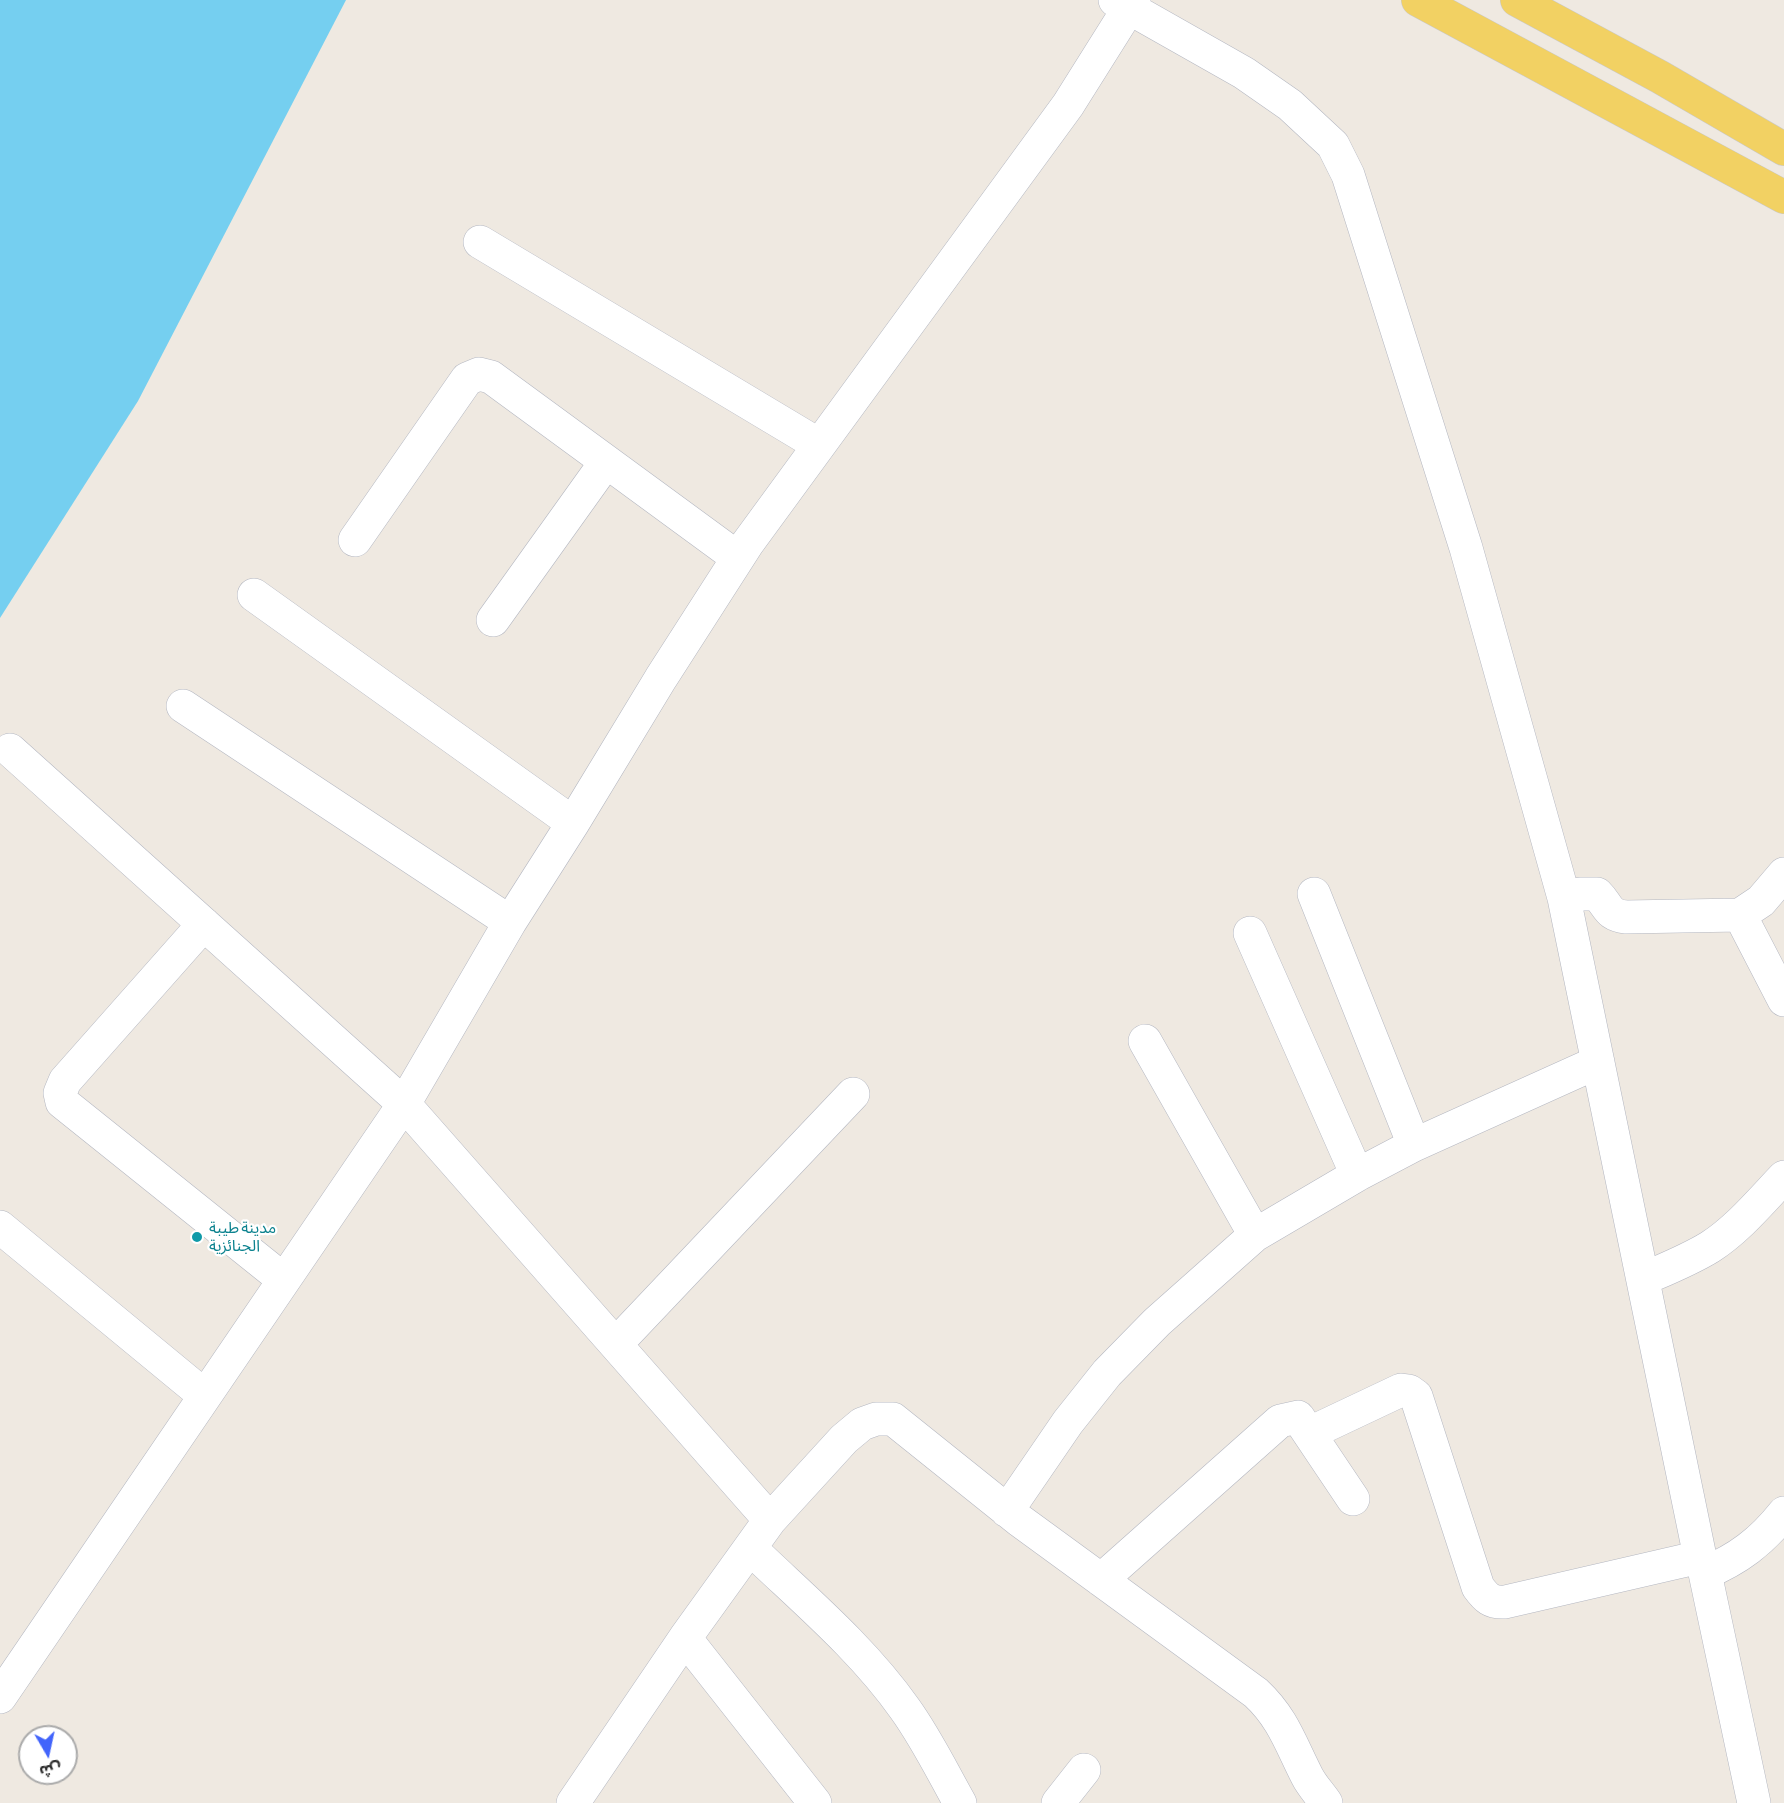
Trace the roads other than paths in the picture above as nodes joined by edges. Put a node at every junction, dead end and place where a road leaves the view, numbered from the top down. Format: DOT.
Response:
graph roads {
  1 [pos="1418,0"];
  2 [pos="1517,0"];
  3 [pos="1126,3"];
  4 [pos="1784,149"];
  5 [pos="1784,197"];
  6 [pos="480,242"];
  7 [pos="819,445"];
  8 [pos="606,462"];
  9 [pos="355,540"];
  10 [pos="738,558"];
  11 [pos="254,595"];
  12 [pos="493,620"];
  13 [pos="183,706"];
  14 [pos="10,750"];
  15 [pos="573,823"];
  16 [pos="1784,874"];
  17 [pos="1314,894"];
  18 [pos="1564,898"];
  19 [pos="1740,915"];
  20 [pos="510,922"];
  21 [pos="204,924"];
  22 [pos="1250,933"];
  23 [pos="1784,1000"];
  24 [pos="1145,1041"];
  25 [pos="1598,1062"];
  26 [pos="853,1094"];
  27 [pos="404,1104"];
  28 [pos="1414,1145"];
  29 [pos="1357,1175"];
  30 [pos="1784,1177"];
  31 [pos="0,1227"];
  32 [pos="1256,1235"];
  33 [pos="1643,1279"];
  34 [pos="284,1280"];
  35 [pos="616,1344"];
  36 [pos="205,1396"];
  37 [pos="1310,1433"];
  38 [pos="1353,1499"];
  39 [pos="1007,1511"];
  40 [pos="1784,1514"];
  41 [pos="770,1520"];
  42 [pos="750,1548"];
  43 [pos="1702,1565"];
  44 [pos="1101,1580"];
  45 [pos="685,1638"];
  46 [pos="0,1697"];
  47 [pos="1084,1770"];
  48 [pos="573,1803"];
  49 [pos="815,1803"];
  50 [pos="960,1803"];
  51 [pos="1058,1803"];
  52 [pos="1326,1803"];
  53 [pos="1754,1803"];
  1 -- 5 [label="main road"];
  2 -- 4 [label="main road"];
  3 -- 7 [label="street"];
  3 -- 18 [label="street"];
  6 -- 7 [label="street"];
  7 -- 10 [label="street"];
  8 -- 9 [label="street"];
  8 -- 10 [label="street"];
  8 -- 12 [label="street"];
  10 -- 15 [label="street"];
  11 -- 15 [label="street"];
  13 -- 20 [label="street"];
  14 -- 21 [label="street"];
  15 -- 20 [label="street"];
  16 -- 19 [label="street"];
  17 -- 28 [label="street"];
  18 -- 19 [label="street"];
  18 -- 25 [label="street"];
  19 -- 23 [label="street"];
  20 -- 27 [label="street"];
  21 -- 27 [label="street"];
  21 -- 34 [label="street"];
  22 -- 29 [label="street"];
  24 -- 32 [label="street"];
  25 -- 28 [label="street"];
  25 -- 33 [label="street"];
  26 -- 35 [label="street"];
  27 -- 34 [label="street"];
  27 -- 35 [label="street"];
  28 -- 29 [label="street"];
  29 -- 32 [label="street"];
  30 -- 33 [label="street"];
  31 -- 36 [label="street"];
  32 -- 39 [label="street"];
  33 -- 43 [label="street"];
  34 -- 36 [label="street"];
  35 -- 41 [label="street"];
  36 -- 46 [label="street"];
  37 -- 38 [label="street"];
  37 -- 43 [label="street"];
  37 -- 44 [label="street"];
  39 -- 41 [label="street"];
  39 -- 44 [label="street"];
  40 -- 43 [label="street"];
  41 -- 42 [label="street"];
  42 -- 45 [label="street"];
  42 -- 50 [label="street"];
  43 -- 53 [label="street"];
  44 -- 52 [label="street"];
  45 -- 48 [label="street"];
  45 -- 49 [label="street"];
  47 -- 51 [label="street"];
}
